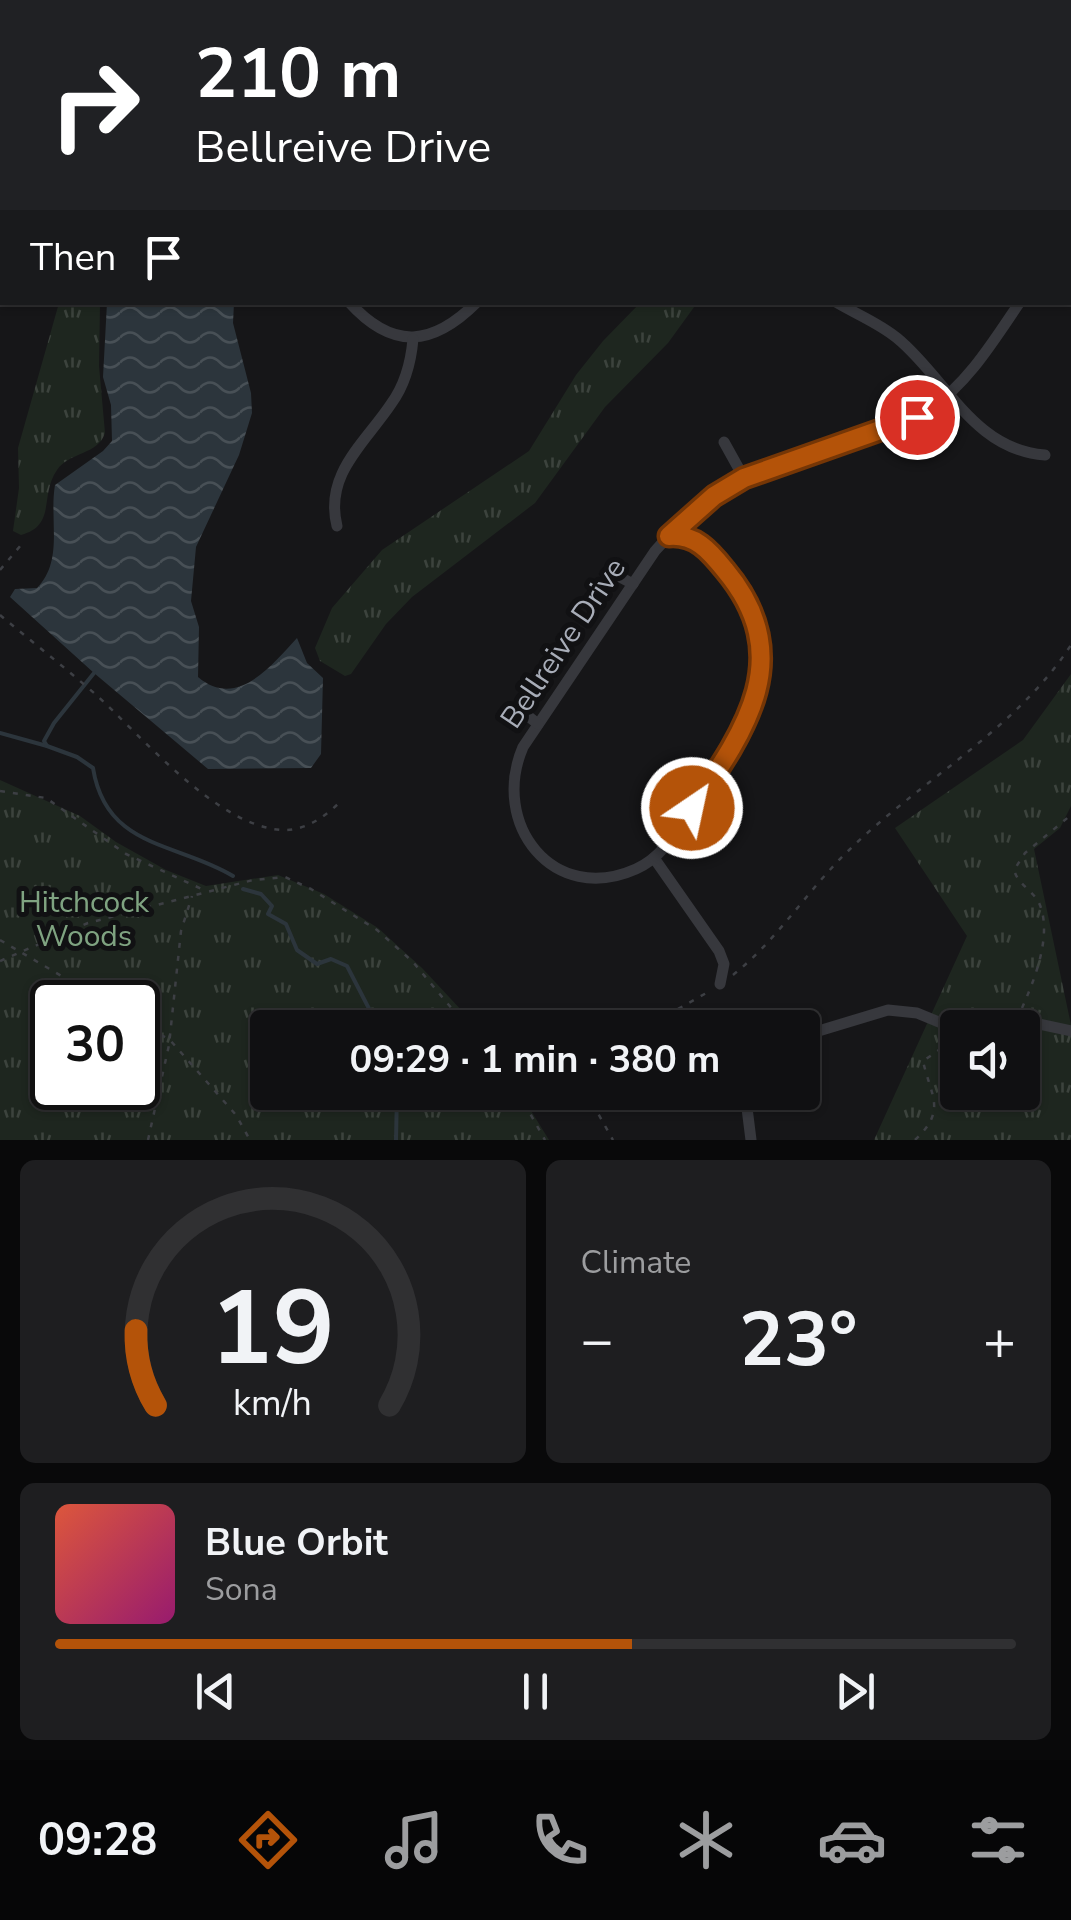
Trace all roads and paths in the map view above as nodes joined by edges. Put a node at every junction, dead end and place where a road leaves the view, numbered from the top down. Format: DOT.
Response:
graph roads {
  1 [pos="353,305"];
  2 [pos="474,305"];
  3 [pos="841,305"];
  4 [pos="1018,305"];
  5 [pos="413,338"];
  6 [pos="948,394"];
  7 [pos="724,442"];
  8 [pos="1044,454"];
  9 [pos="744,478"];
  10 [pos="337,526"];
  11 [pos="669,536"];
  12 [pos="21,545"];
  13 [pos="0,570"];
  14 [pos="618,576"];
  15 [pos="633,584"];
  16 [pos="0,615"];
  17 [pos="1071,646"];
  18 [pos="519,709"];
  19 [pos="538,724"];
  20 [pos="0,791"];
  21 [pos="342,800"];
  22 [pos="1071,814"];
  23 [pos="654,858"];
  24 [pos="207,891"];
  25 [pos="192,896"];
  26 [pos="0,940"];
  27 [pos="23,952"];
  28 [pos="0,961"];
  29 [pos="69,980"];
  30 [pos="720,984"];
  31 [pos="453,1010"];
  32 [pos="675,1010"];
  33 [pos="1020,1010"];
  34 [pos="940,1023"];
  35 [pos="1040,1025"];
  36 [pos="820,1031"];
  37 [pos="1071,1031"];
  38 [pos="160,1034"];
  39 [pos="170,1040"];
  40 [pos="940,1050"];
  41 [pos="528,1110"];
  42 [pos="596,1110"];
  43 [pos="747,1110"];
  44 [pos="148,1140"];
  45 [pos="250,1140"];
  46 [pos="546,1140"];
  47 [pos="613,1140"];
  48 [pos="751,1140"];
  49 [pos="915,1140"];
  1 -- 5 [label="street"];
  2 -- 5 [label="street"];
  3 -- 6 [label="street"];
  4 -- 6 [label="street, Bellreive Drive"];
  5 -- 10 [label="street"];
  6 -- 8 [label="street"];
  6 -- 9 [label="street, Bellreive Drive"];
  7 -- 9 [label="street"];
  9 -- 11 [label="street, Bellreive Drive"];
  11 -- 15 [label="street, Bellreive Drive"];
  11 -- 23 [label="street"];
  12 -- 13 [label="path"];
  14 -- 15 [label="street"];
  15 -- 19 [label="street, Bellreive Drive"];
  16 -- 21 [label="path"];
  17 -- 30 [label="path"];
  18 -- 19 [label="street"];
  19 -- 23 [label="street, Bellreive Drive"];
  20 -- 24 [label="path"];
  22 -- 33 [label="path"];
  23 -- 30 [label="street"];
  24 -- 25 [label="path"];
  24 -- 31 [label="path"];
  25 -- 27 [label="path"];
  25 -- 39 [label="path"];
  26 -- 27 [label="path"];
  27 -- 28 [label="path"];
  27 -- 29 [label="path"];
  30 -- 32 [label="path"];
  34 -- 36 [label="street"];
  35 -- 37 [label="street"];
  38 -- 39 [label="path"];
  39 -- 44 [label="path"];
  39 -- 45 [label="path"];
  40 -- 49 [label="path"];
  41 -- 46 [label="path"];
  42 -- 47 [label="path"];
  43 -- 48 [label="street"];
}
